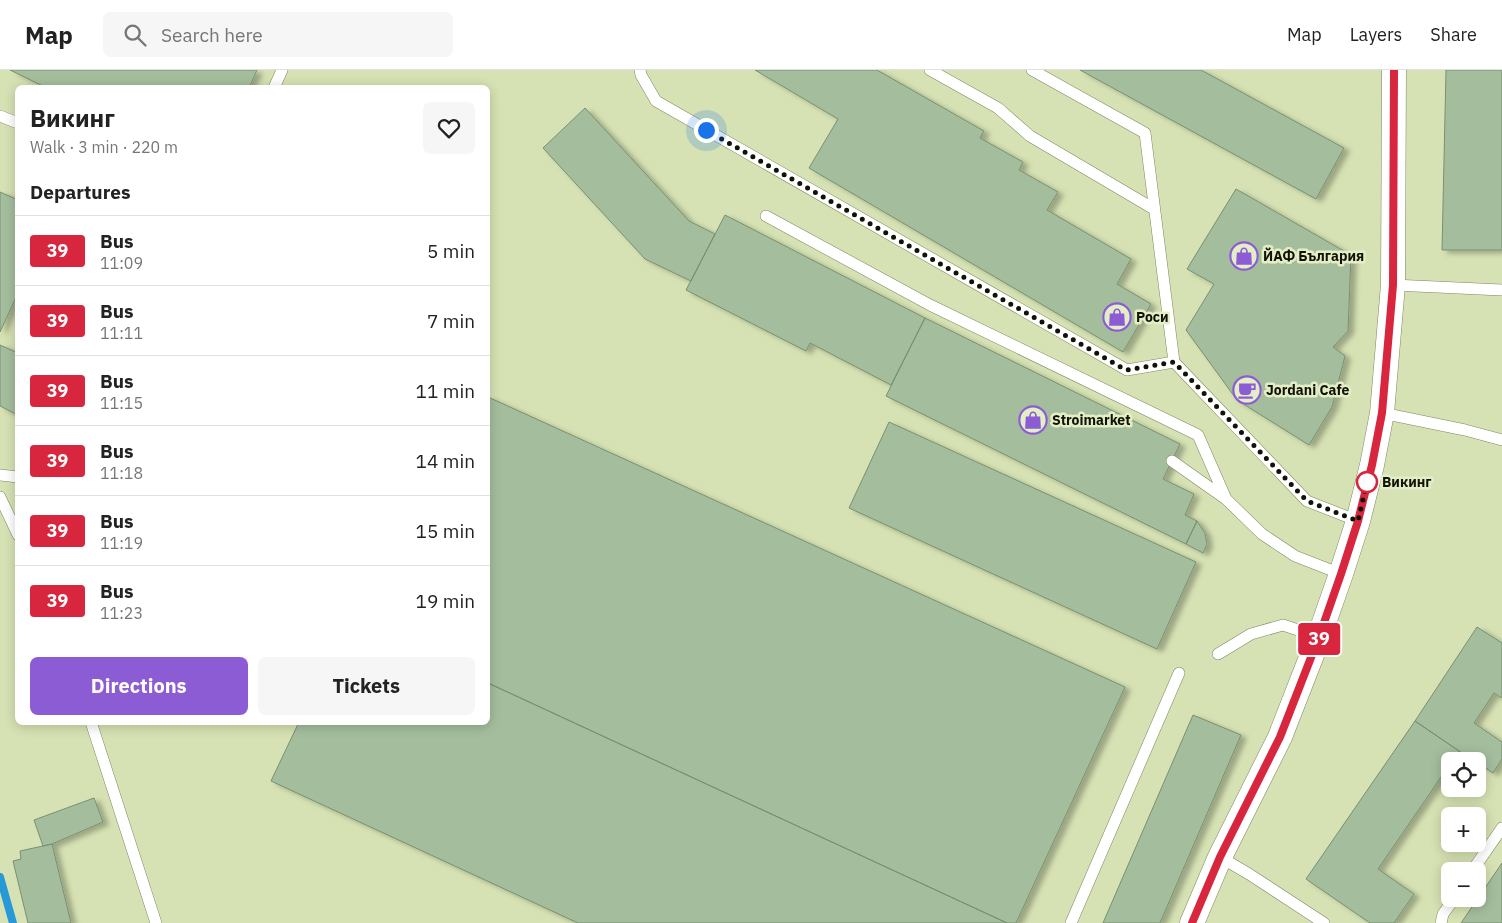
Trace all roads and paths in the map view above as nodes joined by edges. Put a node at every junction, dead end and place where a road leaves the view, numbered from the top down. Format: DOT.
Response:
graph roads {
  1 [pos="282,70"];
  2 [pos="640,70"];
  3 [pos="930,70"];
  4 [pos="1032,70"];
  5 [pos="1394,70"];
  6 [pos="275,85"];
  7 [pos="0,116"];
  8 [pos="15,122"];
  9 [pos="1154,209"];
  10 [pos="766,216"];
  11 [pos="1393,285"];
  12 [pos="1502,290"];
  13 [pos="1174,362"];
  14 [pos="1382,413"];
  15 [pos="1502,440"];
  16 [pos="1172,461"];
  17 [pos="0,474"];
  18 [pos="15,476"];
  19 [pos="0,497"];
  20 [pos="1226,499"];
  21 [pos="1358,521"];
  22 [pos="15,529"];
  23 [pos="1341,574"];
  24 [pos="1319,637"];
  25 [pos="1218,654"];
  26 [pos="1179,673"];
  27 [pos="92,725"];
  28 [pos="1502,828"];
  29 [pos="1220,857"];
  30 [pos="1478,862"];
  31 [pos="1448,907"];
  32 [pos="156,923"];
  33 [pos="1071,923"];
  34 [pos="1192,923"];
  35 [pos="1324,923"];
  36 [pos="1441,923"];
  1 -- 6 [label="lane"];
  2 -- 13 [label="lane"];
  3 -- 9 [label="lane"];
  4 -- 9 [label="lane"];
  5 -- 11 [label="street"];
  7 -- 8 [label="lane"];
  9 -- 13 [label="lane"];
  10 -- 20 [label="lane"];
  11 -- 12 [label="lane"];
  11 -- 14 [label="street"];
  13 -- 21 [label="lane"];
  14 -- 15 [label="lane"];
  14 -- 21 [label="street"];
  16 -- 20 [label="lane"];
  17 -- 18 [label="lane"];
  19 -- 22 [label="lane"];
  20 -- 23 [label="lane"];
  21 -- 23 [label="street"];
  23 -- 24 [label="street"];
  24 -- 25 [label="lane"];
  24 -- 29 [label="street"];
  26 -- 33 [label="lane"];
  27 -- 32 [label="lane"];
  28 -- 30 [label="lane"];
  29 -- 34 [label="street"];
  29 -- 35 [label="lane"];
  31 -- 36 [label="lane"];
}
